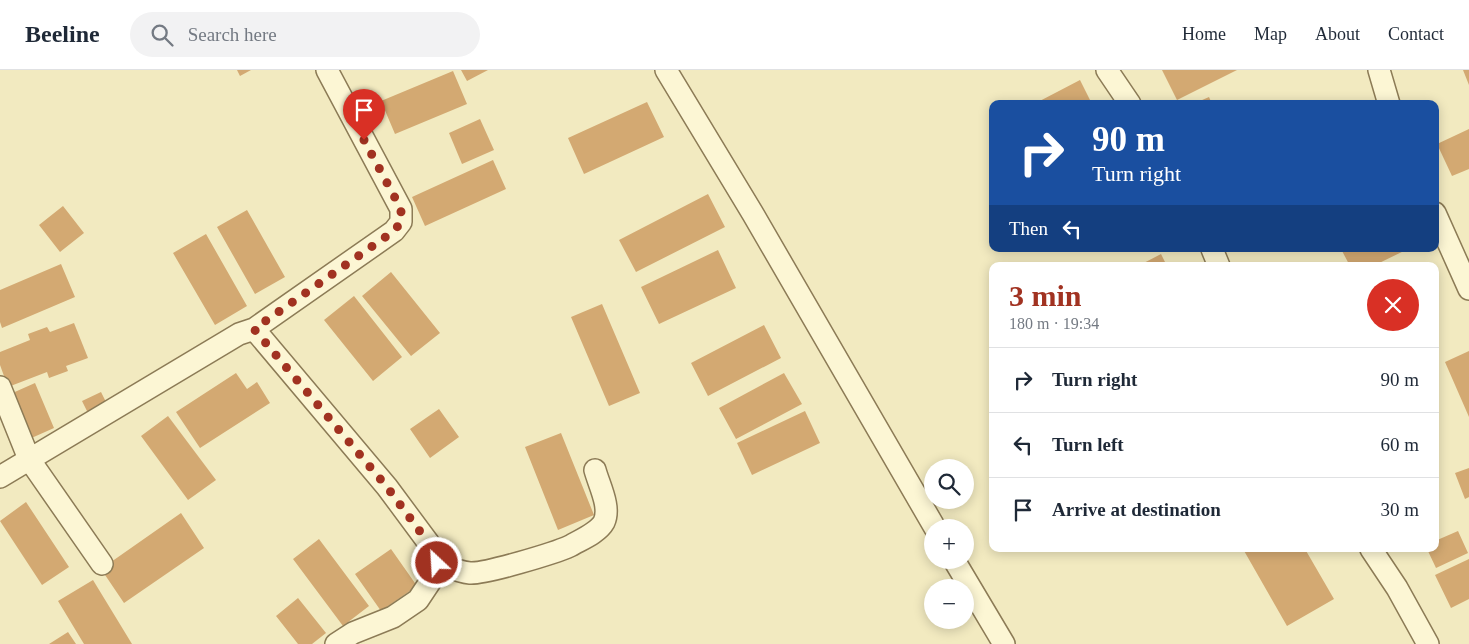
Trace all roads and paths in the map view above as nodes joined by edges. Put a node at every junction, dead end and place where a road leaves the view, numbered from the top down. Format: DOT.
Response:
graph roads {
  1 [pos="327,70"];
  2 [pos="666,70"];
  3 [pos="1107,70"];
  4 [pos="1379,70"];
  5 [pos="1127,100"];
  6 [pos="1388,100"];
  7 [pos="1439,222"];
  8 [pos="1469,289"];
  9 [pos="254,329"];
  10 [pos="0,387"];
  11 [pos="29,459"];
  12 [pos="595,470"];
  13 [pos="0,477"];
  14 [pos="930,519"];
  15 [pos="1373,552"];
  16 [pos="437,563"];
  17 [pos="102,564"];
  18 [pos="959,569"];
  19 [pos="336,644"];
  20 [pos="1004,644"];
  21 [pos="1428,644"];
  1 -- 9 [label="street"];
  2 -- 14 [label="street"];
  3 -- 5 [label="street"];
  4 -- 6 [label="street"];
  7 -- 8 [label="street"];
  9 -- 11 [label="street"];
  9 -- 16 [label="street"];
  10 -- 11 [label="street"];
  11 -- 13 [label="street"];
  11 -- 17 [label="street"];
  12 -- 16 [label="street"];
  15 -- 21 [label="street"];
  16 -- 19 [label="street"];
  18 -- 20 [label="street"];
}
